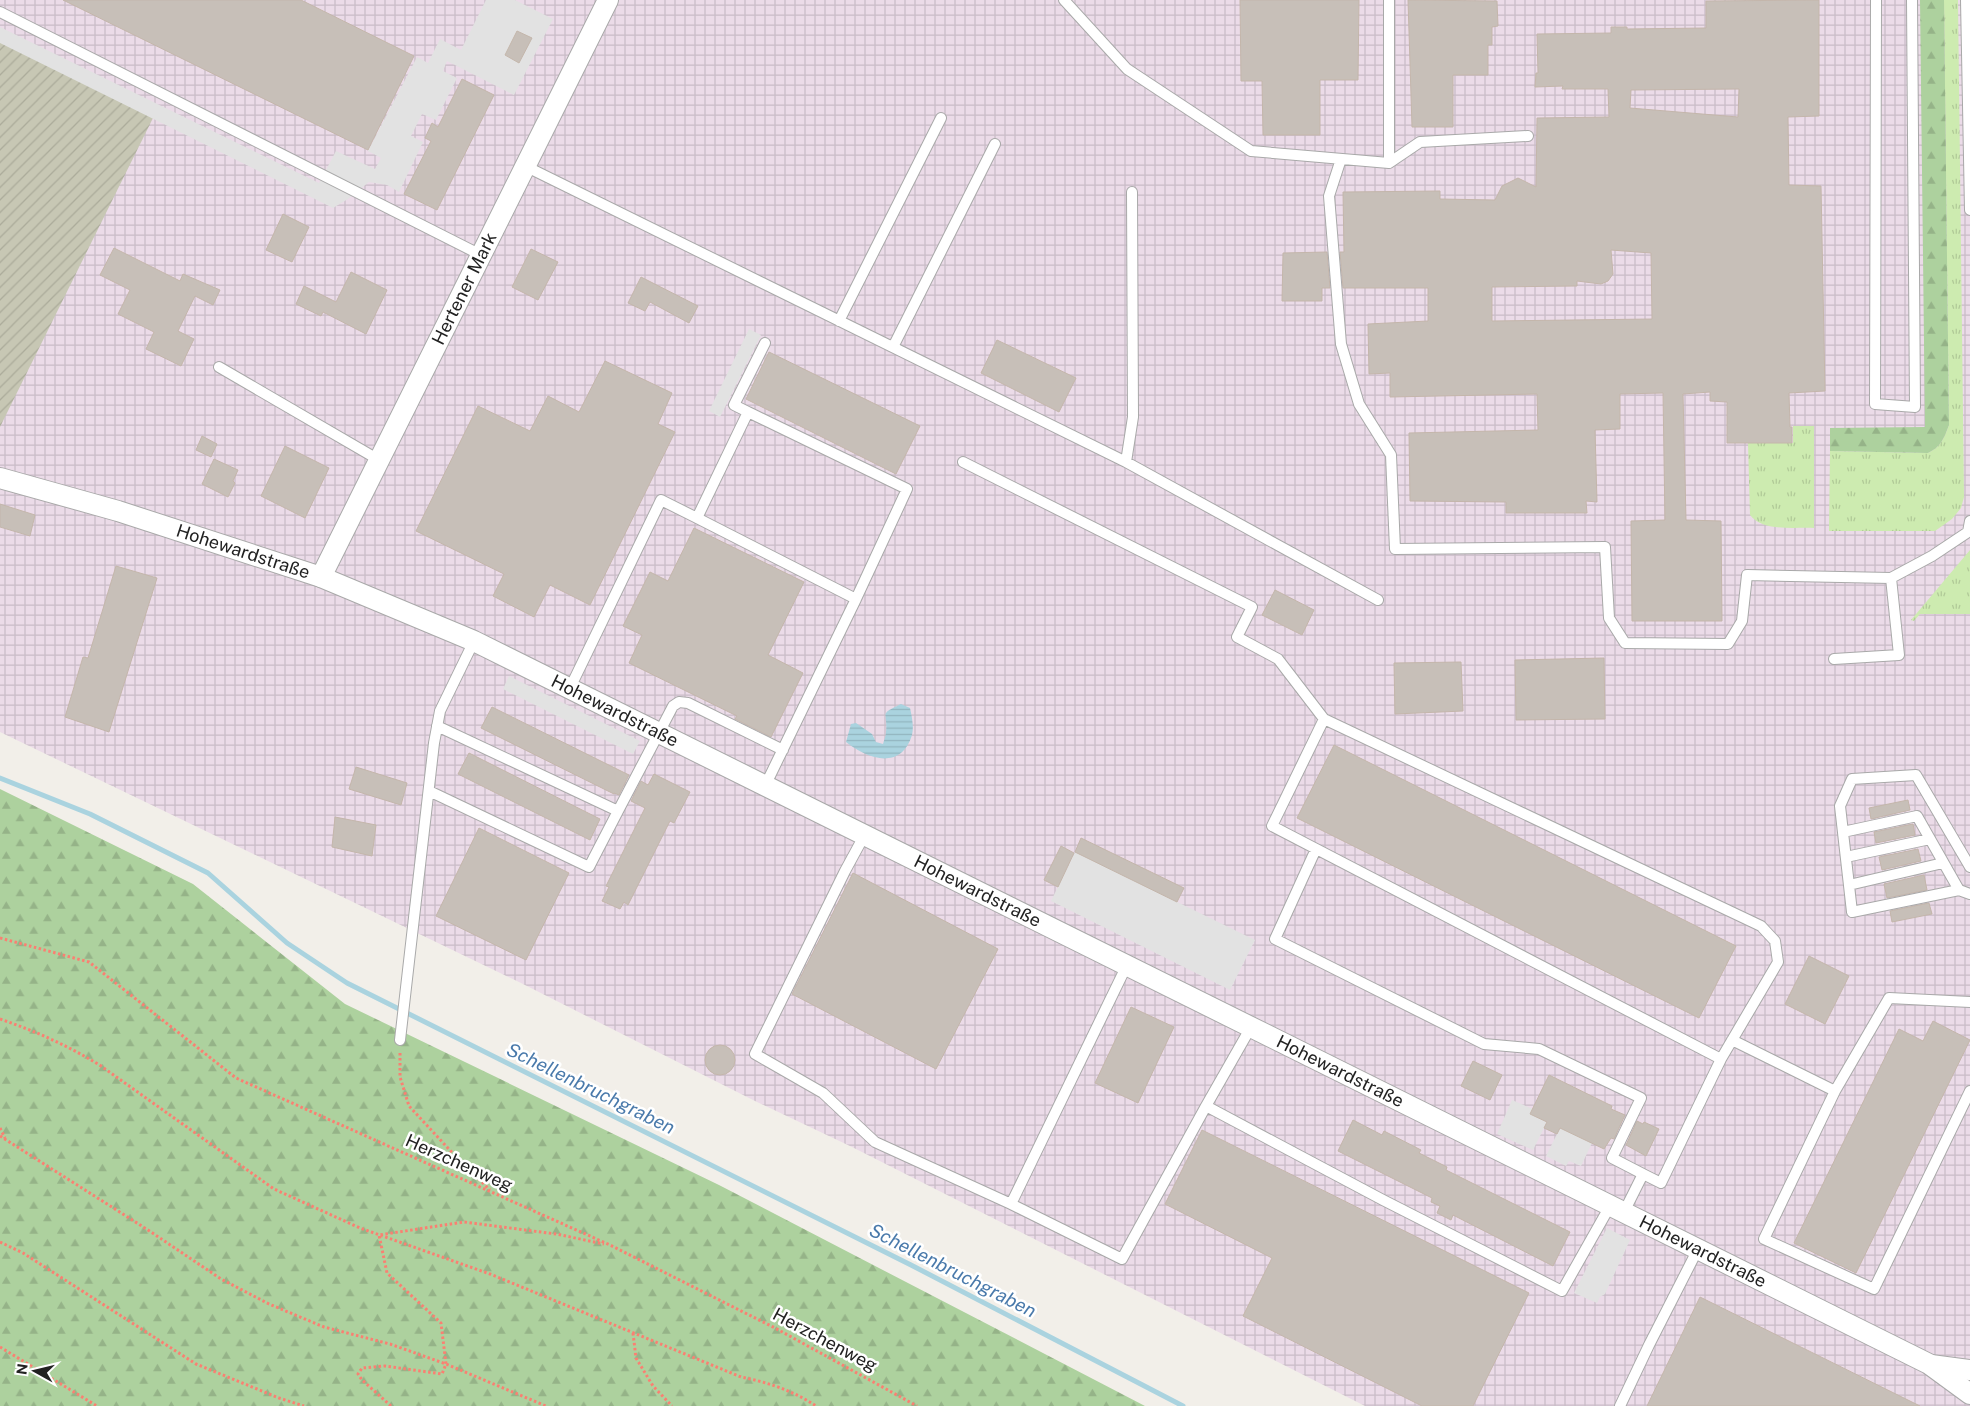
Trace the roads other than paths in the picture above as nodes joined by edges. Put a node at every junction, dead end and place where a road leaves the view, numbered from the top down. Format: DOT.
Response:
graph roads {
  1 [pos="608,0"];
  2 [pos="1064,0"];
  3 [pos="1389,0"];
  4 [pos="1876,0"];
  5 [pos="1912,0"];
  6 [pos="1966,0"];
  7 [pos="0,12"];
  8 [pos="941,118"];
  9 [pos="1528,136"];
  10 [pos="995,144"];
  11 [pos="1342,159"];
  12 [pos="1389,163"];
  13 [pos="525,166"];
  14 [pos="1132,192"];
  15 [pos="1970,210"];
  16 [pos="481,255"];
  17 [pos="839,320"];
  18 [pos="765,343"];
  19 [pos="893,347"];
  20 [pos="219,367"];
  21 [pos="748,412"];
  22 [pos="379,460"];
  23 [pos="962,462"];
  24 [pos="1126,462"];
  25 [pos="0,478"];
  26 [pos="697,518"];
  27 [pos="1970,522"];
  28 [pos="321,577"];
  29 [pos="1891,578"];
  30 [pos="856,599"];
  31 [pos="1378,600"];
  32 [pos="474,641"];
  33 [pos="1834,659"];
  34 [pos="570,688"];
  35 [pos="1324,718"];
  36 [pos="437,726"];
  37 [pos="659,734"];
  38 [pos="783,750"];
  39 [pos="765,786"];
  40 [pos="429,791"];
  41 [pos="618,811"];
  42 [pos="1843,832"];
  43 [pos="864,836"];
  44 [pos="1930,840"];
  45 [pos="1316,849"];
  46 [pos="1846,857"];
  47 [pos="1943,863"];
  48 [pos="1970,867"];
  49 [pos="1849,885"];
  50 [pos="1959,890"];
  51 [pos="1970,894"];
  52 [pos="1127,965"];
  53 [pos="1970,1002"];
  54 [pos="1251,1027"];
  55 [pos="400,1040"];
  56 [pos="1732,1040"];
  57 [pos="1721,1059"];
  58 [pos="1835,1091"];
  59 [pos="1970,1091"];
  60 [pos="1206,1106"];
  61 [pos="1642,1174"];
  62 [pos="1011,1204"];
  63 [pos="1617,1209"];
  64 [pos="1698,1250"];
  65 [pos="1929,1364"];
  66 [pos="1970,1370"];
  67 [pos="1970,1394"];
  68 [pos="1620,1406"];
  1 -- 13 [label="street, Hertener Mark"];
  2 -- 11 [label="lane"];
  3 -- 12 [label="lane"];
  4 -- 5 [label="lane"];
  6 -- 15 [label="lane"];
  7 -- 16 [label="lane"];
  8 -- 17 [label="lane"];
  9 -- 12 [label="lane"];
  10 -- 19 [label="lane"];
  11 -- 12 [label="lane"];
  11 -- 29 [label="lane"];
  13 -- 16 [label="street, Hertener Mark"];
  13 -- 17 [label="lane"];
  14 -- 24 [label="lane"];
  16 -- 22 [label="street, Hertener Mark"];
  17 -- 19 [label="lane"];
  18 -- 21 [label="lane"];
  19 -- 24 [label="lane"];
  20 -- 22 [label="lane"];
  21 -- 26 [label="lane"];
  21 -- 30 [label="lane"];
  22 -- 28 [label="street, Hertener Mark"];
  23 -- 35 [label="lane"];
  24 -- 31 [label="lane"];
  25 -- 28 [label="street, Hohewardstraße"];
  26 -- 30 [label="lane"];
  26 -- 34 [label="lane"];
  27 -- 29 [label="lane"];
  28 -- 32 [label="street, Hohewardstraße"];
  29 -- 33 [label="lane"];
  30 -- 38 [label="lane"];
  32 -- 34 [label="street, Hohewardstraße"];
  32 -- 36 [label="lane"];
  34 -- 37 [label="street, Hohewardstraße"];
  35 -- 45 [label="lane"];
  35 -- 56 [label="lane"];
  36 -- 40 [label="lane"];
  36 -- 41 [label="lane"];
  37 -- 38 [label="lane"];
  37 -- 39 [label="street, Hohewardstraße"];
  37 -- 41 [label="lane"];
  38 -- 39 [label="lane"];
  39 -- 43 [label="street, Hohewardstraße"];
  40 -- 41 [label="lane"];
  40 -- 55 [label="lane"];
  42 -- 44 [label="lane"];
  42 -- 46 [label="lane"];
  42 -- 48 [label="lane"];
  43 -- 52 [label="street, Hohewardstraße"];
  43 -- 62 [label="lane"];
  44 -- 46 [label="lane"];
  44 -- 47 [label="lane"];
  45 -- 57 [label="lane"];
  45 -- 61 [label="lane"];
  46 -- 49 [label="lane"];
  47 -- 49 [label="lane"];
  47 -- 50 [label="lane"];
  49 -- 50 [label="lane"];
  50 -- 51 [label="lane"];
  52 -- 54 [label="street, Hohewardstraße"];
  52 -- 62 [label="lane"];
  53 -- 58 [label="lane"];
  54 -- 60 [label="lane"];
  54 -- 63 [label="street, Hohewardstraße"];
  56 -- 57 [label="lane"];
  56 -- 58 [label="lane"];
  57 -- 61 [label="lane"];
  58 -- 59 [label="lane"];
  60 -- 62 [label="lane"];
  60 -- 63 [label="lane"];
  61 -- 63 [label="lane"];
  63 -- 64 [label="street, Hohewardstraße"];
  64 -- 65 [label="street, Hohewardstraße"];
  64 -- 68 [label="lane"];
  65 -- 66 [label="street, Hohewardstraße"];
  65 -- 67 [label="street, Hohewardstraße"];
}
